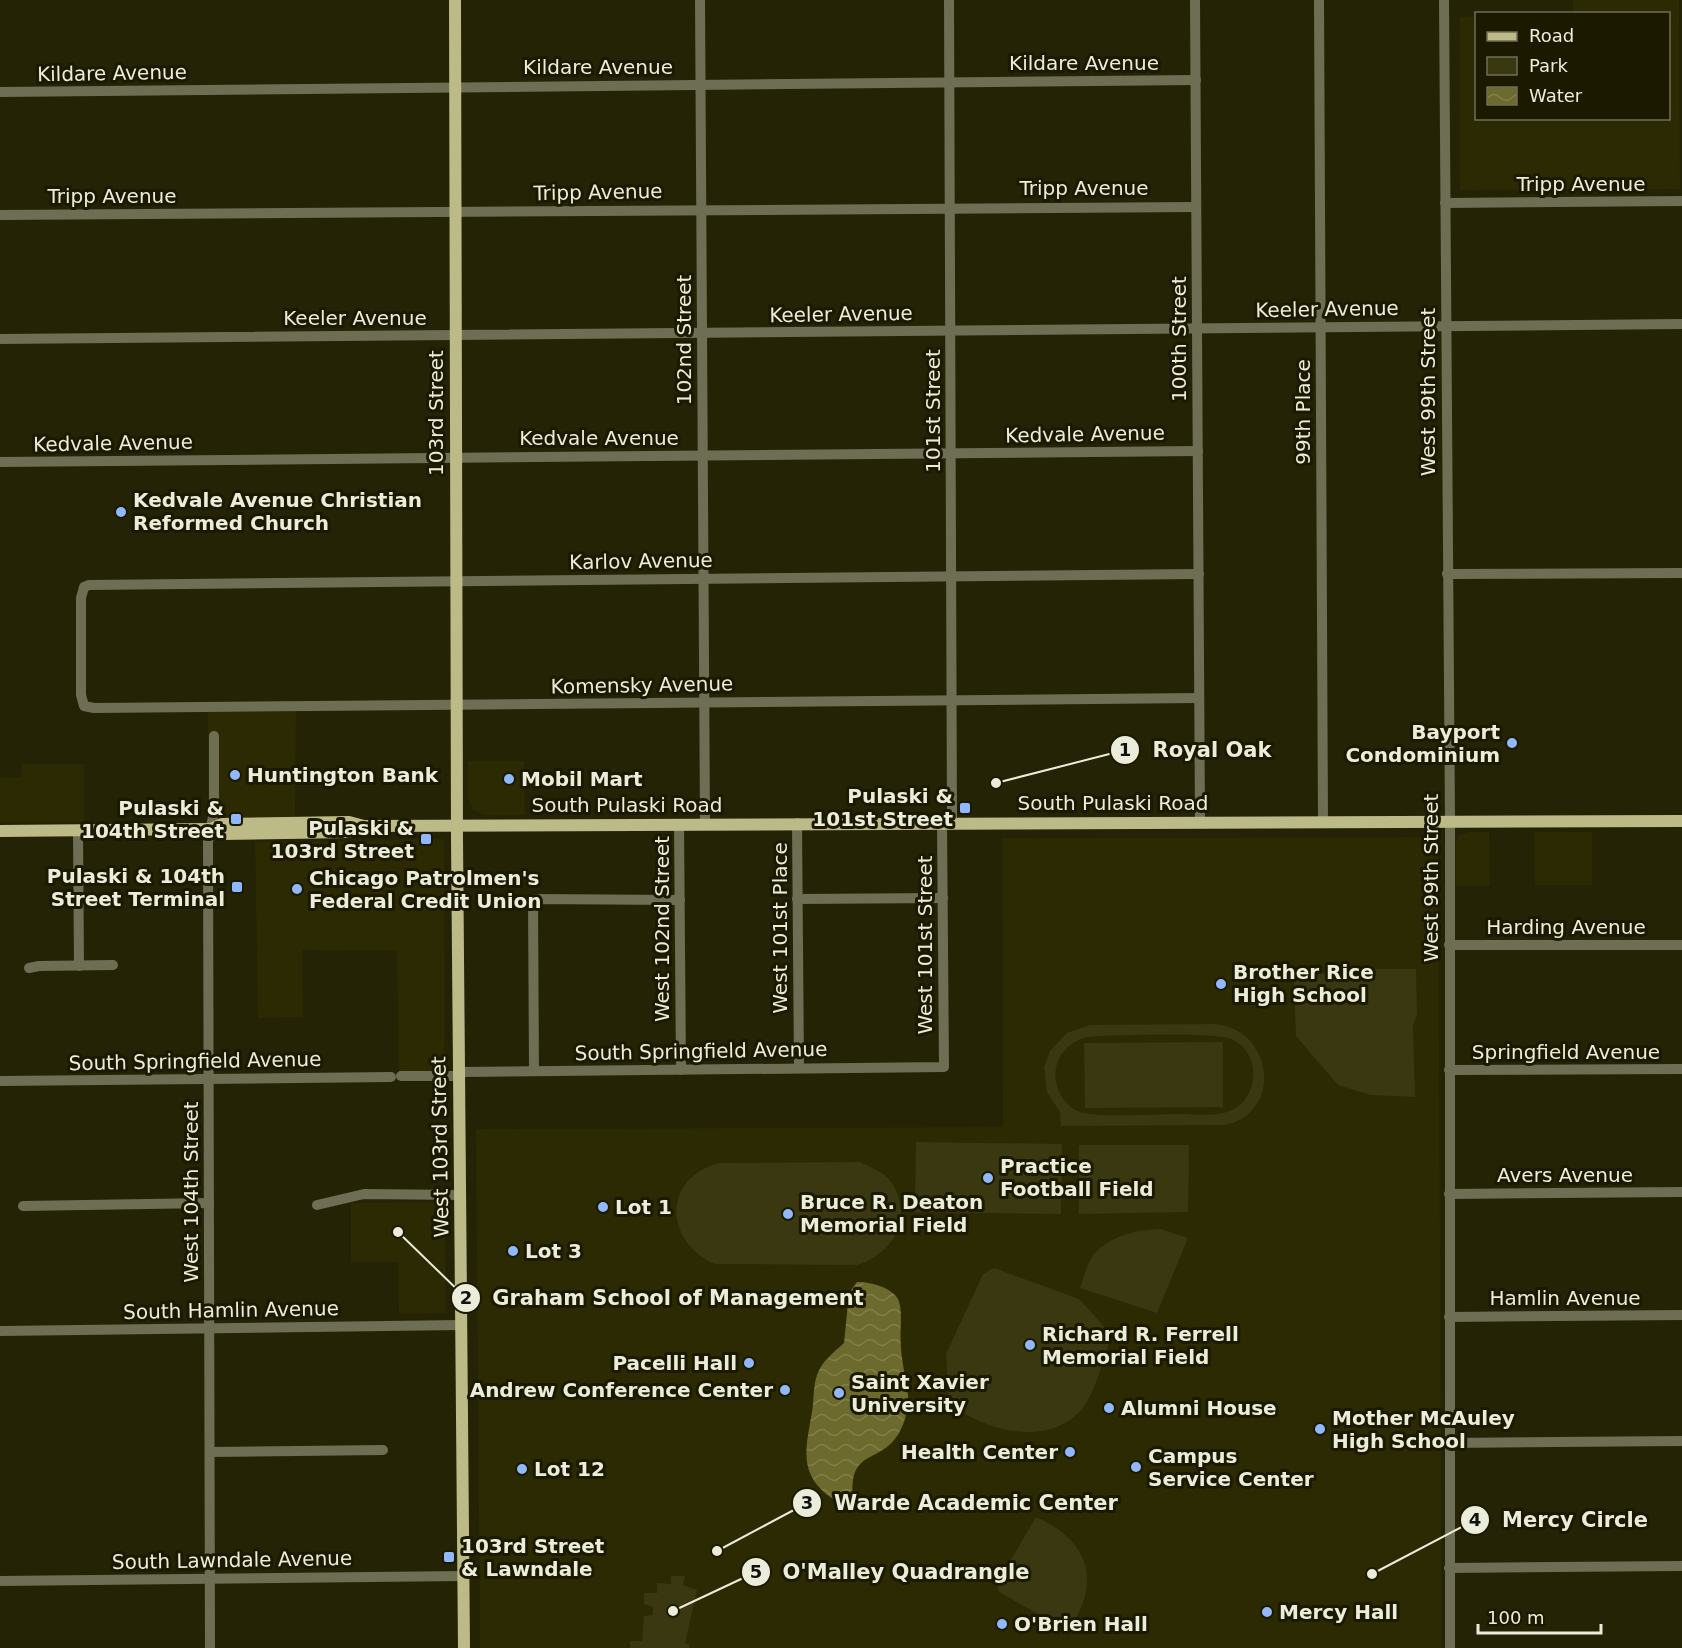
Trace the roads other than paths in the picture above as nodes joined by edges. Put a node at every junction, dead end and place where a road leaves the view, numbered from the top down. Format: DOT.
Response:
graph roads {
  1 [pos="454,0"];
  2 [pos="700,0"];
  3 [pos="949,0"];
  4 [pos="1195,0"];
  5 [pos="1318,0"];
  6 [pos="1444,0"];
  7 [pos="1196,80"];
  8 [pos="949,82"];
  9 [pos="700,84"];
  10 [pos="454,87"];
  11 [pos="0,93"];
  12 [pos="1682,201"];
  13 [pos="1445,203"];
  14 [pos="950,206"];
  15 [pos="1197,207"];
  16 [pos="700,208"];
  17 [pos="455,212"];
  18 [pos="0,215"];
  19 [pos="1682,324"];
  20 [pos="1446,326"];
  21 [pos="1321,327"];
  22 [pos="1197,328"];
  23 [pos="950,331"];
  24 [pos="702,333"];
  25 [pos="456,335"];
  26 [pos="0,339"];
  27 [pos="1198,452"];
  28 [pos="951,454"];
  29 [pos="702,455"];
  30 [pos="456,457"];
  31 [pos="0,462"];
  32 [pos="1682,573"];
  33 [pos="1199,574"];
  34 [pos="1447,574"];
  35 [pos="951,576"];
  36 [pos="703,578"];
  37 [pos="456,580"];
  38 [pos="1200,698"];
  39 [pos="952,700"];
  40 [pos="704,702"];
  41 [pos="457,705"];
  42 [pos="84,706"];
  43 [pos="214,736"];
  44 [pos="1682,821"];
  45 [pos="947,822"];
  46 [pos="1200,822"];
  47 [pos="1450,822"];
  48 [pos="797,823"];
  49 [pos="1323,823"];
  50 [pos="679,824"];
  51 [pos="705,824"];
  52 [pos="457,825"];
  53 [pos="211,830"];
  54 [pos="0,831"];
  55 [pos="78,831"];
  56 [pos="943,898"];
  57 [pos="797,899"];
  58 [pos="680,900"];
  59 [pos="1449,945"];
  60 [pos="1682,945"];
  61 [pos="113,965"];
  62 [pos="79,966"];
  63 [pos="29,968"];
  64 [pos="944,1067"];
  65 [pos="799,1068"];
  66 [pos="1682,1069"];
  67 [pos="681,1070"];
  68 [pos="1449,1070"];
  69 [pos="534,1071"];
  70 [pos="459,1074"];
  71 [pos="209,1078"];
  72 [pos="0,1081"];
  73 [pos="1682,1192"];
  74 [pos="1449,1194"];
  75 [pos="460,1195"];
  76 [pos="209,1203"];
  77 [pos="317,1205"];
  78 [pos="23,1206"];
  79 [pos="1682,1315"];
  80 [pos="1449,1317"];
  81 [pos="462,1325"];
  82 [pos="210,1328"];
  83 [pos="0,1331"];
  84 [pos="1682,1441"];
  85 [pos="1449,1443"];
  86 [pos="383,1450"];
  87 [pos="210,1452"];
  88 [pos="1682,1566"];
  89 [pos="1449,1568"];
  90 [pos="464,1576"];
  91 [pos="210,1578"];
  92 [pos="0,1581"];
  93 [pos="210,1648"];
  94 [pos="464,1648"];
  95 [pos="1450,1648"];
  1 -- 10 [label="main road, 103rd Street"];
  2 -- 9 [label="street, 102nd Street"];
  3 -- 8 [label="street, 101st Street"];
  4 -- 7 [label="street, 100th Street"];
  5 -- 21 [label="street, 99th Place"];
  6 -- 13 [label="street, West 99th Street"];
  7 -- 8 [label="street, Kildare Avenue"];
  7 -- 15 [label="street, 100th Street"];
  8 -- 9 [label="street, Kildare Avenue"];
  8 -- 14 [label="street, 101st Street"];
  9 -- 10 [label="street, Kildare Avenue"];
  9 -- 16 [label="street, 102nd Street"];
  10 -- 11 [label="street, Kildare Avenue"];
  10 -- 17 [label="main road, 103rd Street"];
  12 -- 13 [label="street, Tripp Avenue"];
  13 -- 20 [label="street, West 99th Street"];
  14 -- 15 [label="street, Tripp Avenue"];
  14 -- 16 [label="street, Tripp Avenue"];
  14 -- 23 [label="street, 101st Street"];
  15 -- 22 [label="street, 100th Street"];
  16 -- 17 [label="street, Tripp Avenue"];
  16 -- 24 [label="street, 102nd Street"];
  17 -- 18 [label="street, Tripp Avenue"];
  17 -- 25 [label="main road, 103rd Street"];
  19 -- 20 [label="street, Keeler Avenue"];
  20 -- 21 [label="street, Keeler Avenue"];
  20 -- 34 [label="street, West 99th Street"];
  21 -- 22 [label="street, Keeler Avenue"];
  21 -- 49 [label="street, 99th Place"];
  22 -- 23 [label="street, Keeler Avenue"];
  22 -- 27 [label="street, 100th Street"];
  23 -- 24 [label="street, Keeler Avenue"];
  23 -- 28 [label="street, 101st Street"];
  24 -- 25 [label="street, Keeler Avenue"];
  24 -- 29 [label="street, 102nd Street"];
  25 -- 26 [label="street, Keeler Avenue"];
  25 -- 30 [label="main road, 103rd Street"];
  27 -- 28 [label="street, Kedvale Avenue"];
  27 -- 33 [label="street, 100th Street"];
  28 -- 29 [label="street, Kedvale Avenue"];
  28 -- 35 [label="street, 101st Street"];
  29 -- 30 [label="street, Kedvale Avenue"];
  29 -- 36 [label="street, 102nd Street"];
  30 -- 31 [label="street, Kedvale Avenue"];
  30 -- 37 [label="main road, 103rd Street"];
  32 -- 34 [label="street"];
  33 -- 35 [label="street, Karlov Avenue"];
  33 -- 38 [label="street, 100th Street"];
  34 -- 47 [label="street, West 99th Street"];
  35 -- 36 [label="street, Karlov Avenue"];
  35 -- 39 [label="street, 101st Street"];
  36 -- 37 [label="street, Karlov Avenue"];
  36 -- 40 [label="street, 102nd Street"];
  37 -- 41 [label="main road, 103rd Street"];
  37 -- 42 [label="street, Karlov Avenue"];
  38 -- 39 [label="street, Komensky Avenue"];
  38 -- 46 [label="street, 100th Street"];
  39 -- 40 [label="street, Komensky Avenue"];
  39 -- 45 [label="street, 101st Street"];
  40 -- 41 [label="street, Komensky Avenue"];
  40 -- 51 [label="street, 102nd Street"];
  41 -- 42 [label="street, Komensky Avenue"];
  41 -- 52 [label="main road, 103rd Street"];
  43 -- 53 [label="street, West 104th Street"];
  44 -- 47 [label="main road, South Pulaski Road"];
  45 -- 46 [label="main road, South Pulaski Road"];
  45 -- 48 [label="main road, South Pulaski Road"];
  45 -- 56 [label="street, West 101st Street"];
  46 -- 49 [label="main road, South Pulaski Road"];
  47 -- 49 [label="main road, South Pulaski Road"];
  47 -- 59 [label="street, West 99th Street"];
  48 -- 51 [label="main road, South Pulaski Road"];
  48 -- 57 [label="street, West 101st Place"];
  50 -- 51 [label="main road, South Pulaski Road"];
  50 -- 52 [label="main road, South Pulaski Road"];
  50 -- 58 [label="street, West 102nd Street"];
  52 -- 53 [label="main road, South Pulaski Road"];
  52 -- 70 [label="main road, West 103rd Street"];
  53 -- 55 [label="main road, South Pulaski Road"];
  53 -- 71 [label="street, West 104th Street"];
  54 -- 55 [label="main road, South Pulaski Road"];
  55 -- 62 [label="street"];
  56 -- 57 [label="street"];
  56 -- 64 [label="street, West 101st Street"];
  57 -- 65 [label="street, West 101st Place"];
  58 -- 67 [label="street, West 102nd Street"];
  58 -- 69 [label="street"];
  59 -- 60 [label="street, Harding Avenue"];
  59 -- 68 [label="street, West 99th Street"];
  61 -- 62 [label="street"];
  62 -- 63 [label="street"];
  64 -- 65 [label="street, South Springfield Avenue"];
  65 -- 67 [label="street, South Springfield Avenue"];
  66 -- 68 [label="street, Springfield Avenue"];
  67 -- 69 [label="street, South Springfield Avenue"];
  68 -- 74 [label="street, West 99th Street"];
  69 -- 70 [label="street, South Springfield Avenue"];
  70 -- 71 [label="street, South Springfield Avenue"];
  70 -- 75 [label="main road, West 103rd Street"];
  71 -- 72 [label="street, South Springfield Avenue"];
  71 -- 76 [label="street, West 104th Street"];
  73 -- 74 [label="street, Avers Avenue"];
  74 -- 80 [label="street, West 99th Street"];
  75 -- 77 [label="street"];
  75 -- 81 [label="main road, West 103rd Street"];
  76 -- 78 [label="street"];
  76 -- 82 [label="street, West 104th Street"];
  79 -- 80 [label="street, Hamlin Avenue"];
  80 -- 85 [label="street, West 99th Street"];
  81 -- 82 [label="street, South Hamlin Avenue"];
  81 -- 90 [label="main road, West 103rd Street"];
  82 -- 83 [label="street, South Hamlin Avenue"];
  82 -- 87 [label="street, West 104th Street"];
  84 -- 85 [label="street"];
  85 -- 89 [label="street, West 99th Street"];
  86 -- 87 [label="street"];
  87 -- 91 [label="street, West 104th Street"];
  88 -- 89 [label="street"];
  89 -- 95 [label="street, West 99th Street"];
  90 -- 91 [label="street, South Lawndale Avenue"];
  90 -- 94 [label="main road, West 103rd Street"];
  91 -- 92 [label="street, South Lawndale Avenue"];
  91 -- 93 [label="street, West 104th Street"];
}
